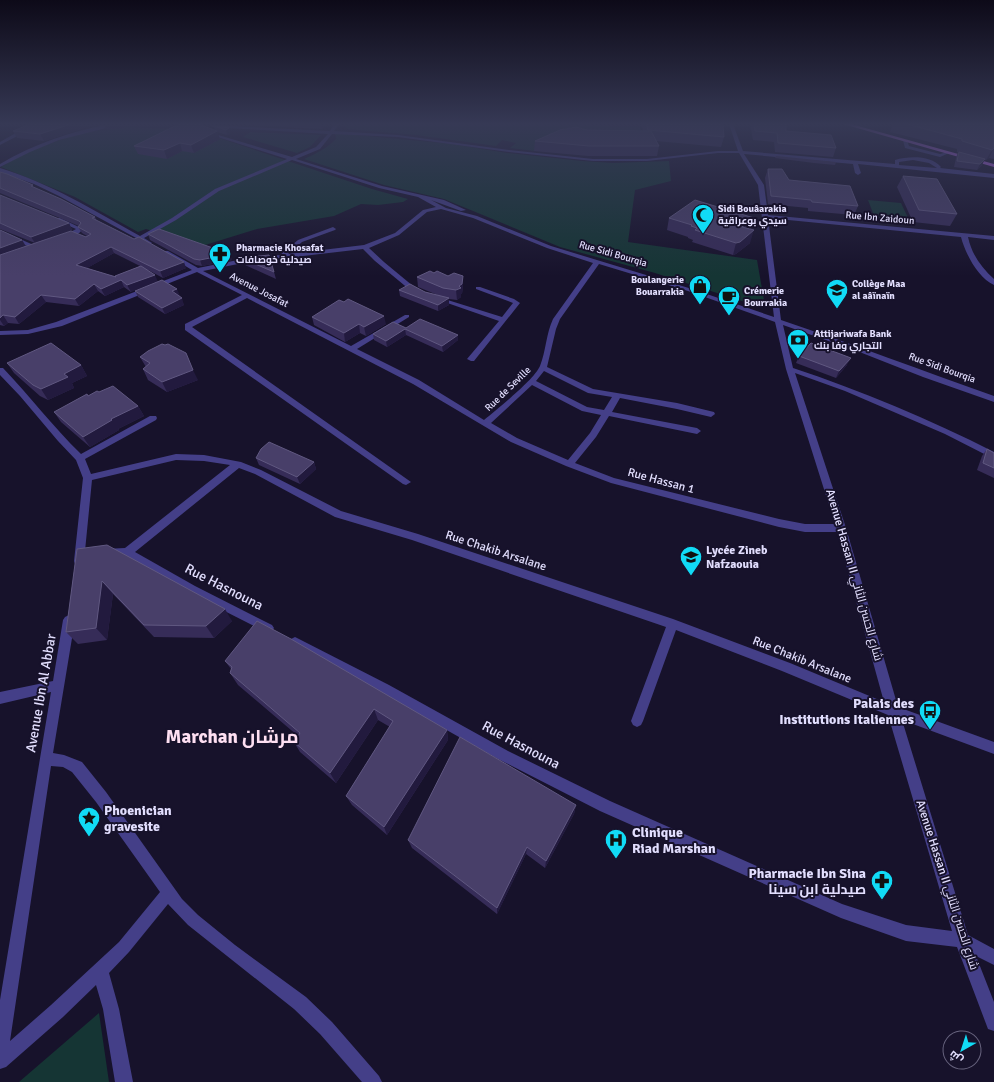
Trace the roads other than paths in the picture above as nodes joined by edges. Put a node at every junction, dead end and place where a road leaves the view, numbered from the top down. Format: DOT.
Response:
graph roads {
  1 [pos="12,174"];
  2 [pos="256,174"];
  3 [pos="342,174"];
  4 [pos="754,174"];
  5 [pos="982,174"];
  6 [pos="994,176"];
  7 [pos="421,197"];
  8 [pos="440,208"];
  9 [pos="49,216"];
  10 [pos="765,216"];
  11 [pos="475,217"];
  12 [pos="333,229"];
  13 [pos="0,232"];
  14 [pos="75,234"];
  15 [pos="964,235"];
  16 [pos="83,237"];
  17 [pos="140,238"];
  18 [pos="994,238"];
  19 [pos="56,241"];
  20 [pos="42,245"];
  21 [pos="153,245"];
  22 [pos="365,247"];
  23 [pos="36,248"];
  24 [pos="160,249"];
  25 [pos="29,250"];
  26 [pos="282,256"];
  27 [pos="597,262"];
  28 [pos="197,270"];
  29 [pos="994,283"];
  30 [pos="478,288"];
  31 [pos="248,295"];
  32 [pos="407,316"];
  33 [pos="504,320"];
  34 [pos="778,322"];
  35 [pos="0,333"];
  36 [pos="351,349"];
  37 [pos="470,359"];
  38 [pos="543,368"];
  39 [pos="790,369"];
  40 [pos="0,370"];
  41 [pos="531,382"];
  42 [pos="976,392"];
  43 [pos="994,392"];
  44 [pos="617,396"];
  45 [pos="994,399"];
  46 [pos="606,414"];
  47 [pos="711,414"];
  48 [pos="153,418"];
  49 [pos="485,424"];
  50 [pos="697,431"];
  51 [pos="994,456"];
  52 [pos="80,458"];
  53 [pos="238,464"];
  54 [pos="569,464"];
  55 [pos="88,478"];
  56 [pos="406,482"];
  57 [pos="841,528"];
  58 [pos="127,552"];
  59 [pos="80,553"];
  60 [pos="76,577"];
  61 [pos="71,608"];
  62 [pos="673,624"];
  63 [pos="58,685"];
  64 [pos="0,698"];
  65 [pos="893,711"];
  66 [pos="637,721"];
  67 [pos="994,748"];
  68 [pos="46,759"];
  69 [pos="169,892"];
  70 [pos="962,940"];
  71 [pos="994,957"];
  72 [pos="100,970"];
  73 [pos="994,1023"];
  74 [pos="0,1052"];
  75 [pos="0,1061"];
  76 [pos="124,1082"];
  77 [pos="373,1082"];
  1 -- 17 [label="street"];
  2 -- 17 [label="street"];
  3 -- 7 [label="street, Rue Sidi Bourqia"];
  4 -- 10 [label="street, Avenue Hassan II شارع الحسن الثاني"];
  5 -- 6 [label="street"];
  7 -- 8 [label="street, Rue Sidi Bourqia"];
  7 -- 11 [label="street, Rue Sidi Bourqia"];
  8 -- 11 [label="street, Rue Sidi Bourqia"];
  8 -- 22 [label="street"];
  9 -- 14 [label="street"];
  10 -- 15 [label="street, Rue Ibn Zaidoun"];
  10 -- 34 [label="street, Avenue Hassan II شارع الحسن الثاني"];
  11 -- 27 [label="street, Rue Sidi Bourqia"];
  12 -- 26 [label="street"];
  13 -- 23 [label="street"];
  14 -- 16 [label="street"];
  14 -- 19 [label="street"];
  15 -- 18 [label="street, Rue Ibn Zaidoun"];
  15 -- 29 [label="street"];
  17 -- 21 [label="street"];
  20 -- 23 [label="street"];
  22 -- 26 [label="street"];
  22 -- 33 [label="street"];
  23 -- 25 [label="street"];
  24 -- 28 [label="street, Avenue Josafat"];
  26 -- 28 [label="street"];
  27 -- 34 [label="street, Rue Sidi Bourqia"];
  27 -- 38 [label="street, Rue de Seville"];
  28 -- 31 [label="street, Avenue Josafat"];
  28 -- 35 [label="street"];
  30 -- 33 [label="street"];
  31 -- 36 [label="street, Avenue Josafat"];
  31 -- 56 [label="street"];
  32 -- 36 [label="street"];
  33 -- 37 [label="street"];
  34 -- 39 [label="street, Avenue Hassan II شارع الحسن الثاني"];
  34 -- 42 [label="street, Rue Sidi Bourqia"];
  36 -- 49 [label="street, Avenue Josafat"];
  38 -- 41 [label="street, Rue de Seville"];
  38 -- 44 [label="street"];
  39 -- 51 [label="street"];
  39 -- 57 [label="street, Avenue Hassan II شارع الحسن الثاني"];
  40 -- 52 [label="street"];
  41 -- 46 [label="street"];
  41 -- 49 [label="street, Rue de Seville"];
  42 -- 43 [label="street"];
  42 -- 45 [label="street, Rue Sidi Bourqia"];
  44 -- 46 [label="street"];
  44 -- 47 [label="street"];
  46 -- 50 [label="street"];
  46 -- 54 [label="street"];
  48 -- 52 [label="street"];
  49 -- 54 [label="street, Rue Hassan 1"];
  52 -- 55 [label="street"];
  53 -- 55 [label="street, Rue Chakib Arsalane"];
  53 -- 58 [label="street"];
  53 -- 62 [label="street, Rue Chakib Arsalane"];
  54 -- 57 [label="street, Rue Hassan 1"];
  55 -- 59 [label="street"];
  57 -- 65 [label="street, Avenue Hassan II شارع الحسن الثاني"];
  58 -- 59 [label="street"];
  58 -- 70 [label="street, Rue Hasnouna"];
  59 -- 60 [label="street"];
  61 -- 63 [label="street, Avenue Ibn Al Abbar"];
  62 -- 65 [label="street, Rue Chakib Arsalane"];
  62 -- 66 [label="street"];
  63 -- 64 [label="street"];
  63 -- 68 [label="street, Avenue Ibn Al Abbar"];
  65 -- 67 [label="street, Rue Chakib Arsalane"];
  65 -- 70 [label="street, Avenue Hassan II شارع الحسن الثاني"];
  68 -- 69 [label="street"];
  68 -- 74 [label="street, Avenue Ibn Al Abbar"];
  69 -- 72 [label="street"];
  69 -- 77 [label="street"];
  70 -- 71 [label="street, Rue Hasnouna"];
  70 -- 73 [label="street, Avenue Hassan II شارع الحسن الثاني"];
  72 -- 75 [label="street"];
  72 -- 76 [label="street"];
}
